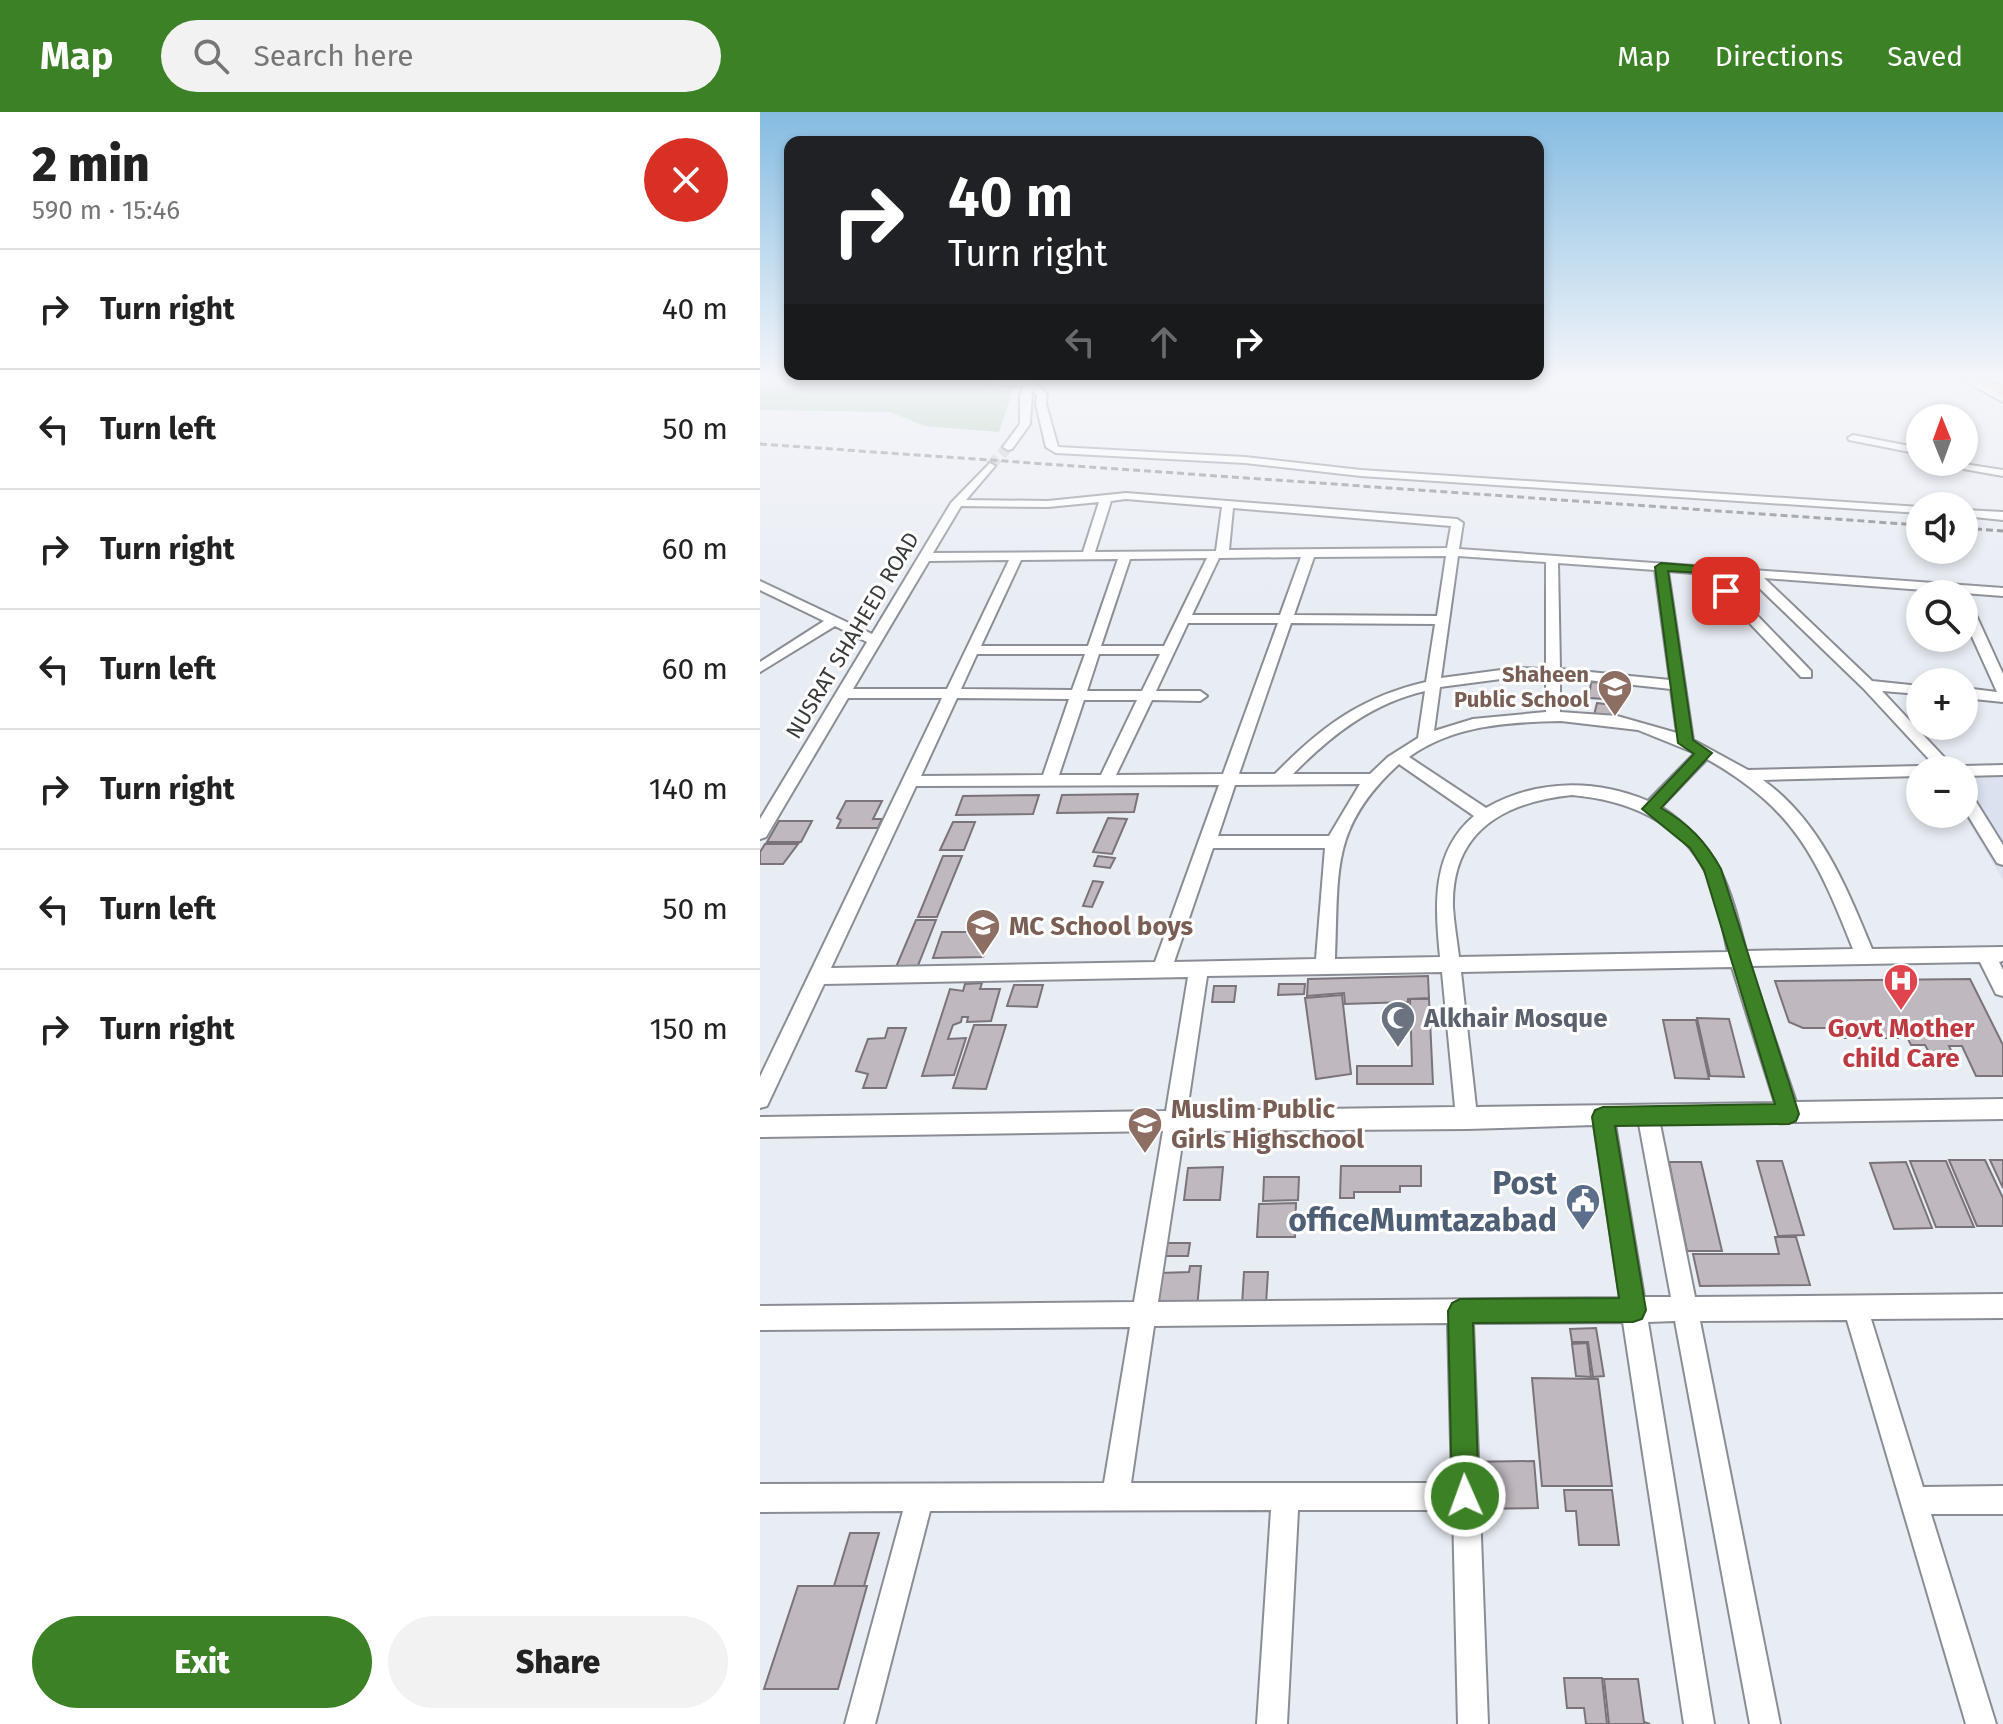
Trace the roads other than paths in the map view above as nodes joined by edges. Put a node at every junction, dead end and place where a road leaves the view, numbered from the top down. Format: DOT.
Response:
graph roads {
  1 [pos="1155,455"];
  2 [pos="990,466"];
  3 [pos="1978,469"];
  4 [pos="2003,473"];
  5 [pos="1107,496"];
  6 [pos="957,503"];
  7 [pos="1228,504"];
  8 [pos="1906,509"];
  9 [pos="1978,514"];
  10 [pos="2003,516"];
  11 [pos="1455,552"];
  12 [pos="1309,553"];
  13 [pos="1218,554"];
  14 [pos="1088,555"];
  15 [pos="1125,555"];
  16 [pos="1017,556"];
  17 [pos="925,557"];
  18 [pos="1552,558"];
  19 [pos="1661,567"];
  20 [pos="1706,570"];
  21 [pos="1751,573"];
  22 [pos="760,585"];
  23 [pos="1906,587"];
  24 [pos="1978,592"];
  25 [pos="2003,592"];
  26 [pos="1183,619"];
  27 [pos="1285,620"];
  28 [pos="1441,620"];
  29 [pos="834,621"];
  30 [pos="1978,635"];
  31 [pos="875,641"];
  32 [pos="973,650"];
  33 [pos="1093,650"];
  34 [pos="1169,650"];
  35 [pos="760,668"];
  36 [pos="1552,670"];
  37 [pos="1806,674"];
  38 [pos="1431,684"];
  39 [pos="1868,685"];
  40 [pos="1678,686"];
  41 [pos="1906,689"];
  42 [pos="2003,690"];
  43 [pos="843,693"];
  44 [pos="952,694"];
  45 [pos="1978,694"];
  46 [pos="1078,695"];
  47 [pos="1147,695"];
  48 [pos="1200,696"];
  49 [pos="2003,697"];
  50 [pos="1553,716"];
  51 [pos="1425,739"];
  52 [pos="1686,743"];
  53 [pos="1704,753"];
  54 [pos="1935,756"];
  55 [pos="1399,757"];
  56 [pos="2003,770"];
  57 [pos="1906,771"];
  58 [pos="1978,771"];
  59 [pos="1745,775"];
  60 [pos="1279,779"];
  61 [pos="1373,779"];
  62 [pos="1106,780"];
  63 [pos="1228,780"];
  64 [pos="910,781"];
  65 [pos="1049,781"];
  66 [pos="1650,809"];
  67 [pos="1484,815"];
  68 [pos="1978,819"];
  69 [pos="760,833"];
  70 [pos="1207,842"];
  71 [pos="1334,842"];
  72 [pos="2003,859"];
  73 [pos="1994,954"];
  74 [pos="1866,958"];
  75 [pos="1739,959"];
  76 [pos="1448,964"];
  77 [pos="1325,967"];
  78 [pos="1199,969"];
  79 [pos="1162,970"];
  80 [pos="818,976"];
  81 [pos="2003,988"];
  82 [pos="760,1099"];
  83 [pos="2003,1109"];
  84 [pos="1789,1114"];
  85 [pos="1648,1116"];
  86 [pos="1603,1117"];
  87 [pos="1467,1119"];
  88 [pos="1175,1121"];
  89 [pos="760,1127"];
  90 [pos="2003,1306"];
  91 [pos="1855,1307"];
  92 [pos="1633,1310"];
  93 [pos="1460,1311"];
  94 [pos="1685,1311"];
  95 [pos="1144,1314"];
  96 [pos="760,1318"];
  97 [pos="1465,1496"];
  98 [pos="1285,1497"];
  99 [pos="760,1498"];
  100 [pos="920,1498"];
  101 [pos="1115,1498"];
  102 [pos="2003,1500"];
  103 [pos="1914,1501"];
  104 [pos="860,1724"];
  105 [pos="1272,1724"];
  106 [pos="1473,1724"];
  107 [pos="1699,1724"];
  108 [pos="1765,1724"];
  109 [pos="1981,1724"];
  1 -- 8 [label="street"];
  2 -- 6 [label="street, NUSRAT SHAHEED ROAD"];
  3 -- 4 [label="street"];
  5 -- 6 [label="street"];
  5 -- 7 [label="street"];
  5 -- 14 [label="street"];
  6 -- 17 [label="street, NUSRAT SHAHEED ROAD"];
  7 -- 11 [label="street"];
  7 -- 13 [label="street"];
  9 -- 10 [label="street"];
  11 -- 12 [label="street"];
  11 -- 18 [label="street"];
  11 -- 28 [label="street"];
  12 -- 13 [label="street"];
  12 -- 27 [label="street"];
  13 -- 15 [label="street"];
  13 -- 26 [label="street"];
  14 -- 15 [label="street"];
  14 -- 16 [label="street"];
  15 -- 33 [label="street"];
  16 -- 17 [label="street"];
  16 -- 32 [label="street"];
  17 -- 31 [label="street, NUSRAT SHAHEED ROAD"];
  18 -- 19 [label="street"];
  18 -- 36 [label="street"];
  19 -- 20 [label="street"];
  19 -- 40 [label="street"];
  20 -- 21 [label="street"];
  20 -- 37 [label="street"];
  21 -- 23 [label="street"];
  21 -- 39 [label="street"];
  22 -- 29 [label="street"];
  24 -- 25 [label="street"];
  26 -- 27 [label="street"];
  26 -- 34 [label="street"];
  27 -- 28 [label="street"];
  27 -- 63 [label="street"];
  28 -- 38 [label="street"];
  29 -- 31 [label="street"];
  29 -- 35 [label="street"];
  30 -- 42 [label="street"];
  31 -- 43 [label="street, NUSRAT SHAHEED ROAD"];
  32 -- 33 [label="street"];
  32 -- 44 [label="street"];
  33 -- 34 [label="street"];
  33 -- 46 [label="street"];
  34 -- 47 [label="street"];
  36 -- 38 [label="street"];
  36 -- 40 [label="street"];
  36 -- 50 [label="street"];
  38 -- 51 [label="street"];
  38 -- 60 [label="street"];
  39 -- 41 [label="street"];
  39 -- 54 [label="street"];
  40 -- 52 [label="street"];
  43 -- 44 [label="street"];
  43 -- 69 [label="street, NUSRAT SHAHEED ROAD"];
  44 -- 46 [label="street"];
  44 -- 64 [label="street"];
  45 -- 49 [label="street"];
  46 -- 47 [label="street"];
  46 -- 65 [label="street"];
  47 -- 48 [label="street"];
  47 -- 62 [label="street"];
  50 -- 51 [label="street"];
  50 -- 52 [label="street"];
  51 -- 55 [label="street"];
  52 -- 53 [label="street"];
  53 -- 59 [label="street"];
  53 -- 66 [label="street"];
  55 -- 61 [label="street"];
  55 -- 67 [label="street"];
  56 -- 58 [label="street"];
  57 -- 59 [label="street"];
  59 -- 74 [label="street"];
  60 -- 61 [label="street"];
  60 -- 63 [label="street"];
  61 -- 71 [label="street"];
  62 -- 63 [label="street"];
  62 -- 65 [label="street"];
  63 -- 70 [label="street"];
  64 -- 65 [label="street"];
  64 -- 80 [label="street"];
  66 -- 67 [label="street"];
  66 -- 75 [label="street"];
  67 -- 76 [label="street"];
  68 -- 72 [label="street"];
  70 -- 71 [label="street"];
  70 -- 79 [label="street"];
  71 -- 77 [label="street"];
  73 -- 74 [label="street"];
  73 -- 81 [label="street"];
  74 -- 75 [label="street"];
  75 -- 76 [label="street"];
  75 -- 84 [label="street"];
  76 -- 77 [label="street"];
  76 -- 87 [label="street"];
  77 -- 78 [label="street"];
  78 -- 79 [label="street"];
  78 -- 88 [label="street"];
  79 -- 80 [label="street"];
  80 -- 82 [label="street"];
  83 -- 84 [label="street"];
  84 -- 85 [label="street"];
  85 -- 86 [label="street"];
  85 -- 94 [label="street"];
  86 -- 87 [label="street"];
  86 -- 92 [label="street"];
  87 -- 88 [label="street"];
  88 -- 89 [label="street"];
  88 -- 95 [label="street"];
  90 -- 91 [label="street"];
  91 -- 94 [label="street"];
  91 -- 103 [label="street"];
  92 -- 93 [label="street"];
  92 -- 94 [label="street"];
  92 -- 107 [label="street"];
  93 -- 95 [label="street"];
  93 -- 97 [label="street"];
  94 -- 108 [label="street"];
  95 -- 96 [label="street"];
  95 -- 101 [label="street"];
  97 -- 98 [label="street"];
  97 -- 106 [label="street"];
  98 -- 101 [label="street"];
  98 -- 105 [label="street"];
  99 -- 100 [label="street"];
  100 -- 101 [label="street"];
  100 -- 104 [label="street"];
  102 -- 103 [label="street"];
  103 -- 109 [label="street"];
}
